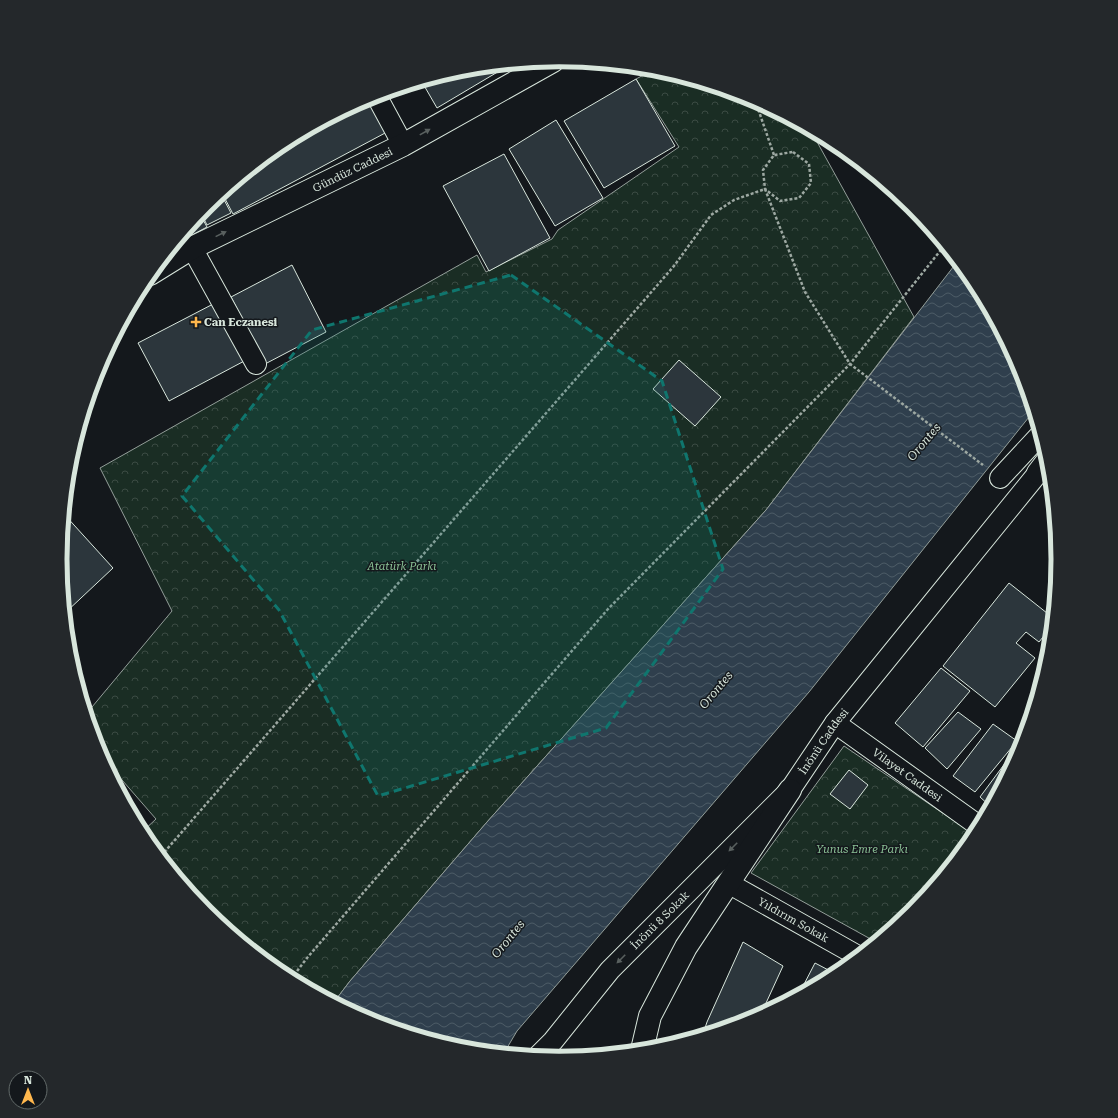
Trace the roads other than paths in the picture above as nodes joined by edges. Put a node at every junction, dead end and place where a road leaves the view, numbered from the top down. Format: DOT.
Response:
graph roads {
  1 [pos="540,68"];
  2 [pos="379,101"];
  3 [pos="403,144"];
  4 [pos="192,248"];
  5 [pos="165,265"];
  6 [pos="256,364"];
  7 [pos="1036,440"];
  8 [pos="1043,471"];
  9 [pos="1000,478"];
  10 [pos="835,723"];
  11 [pos="790,790"];
  12 [pos="974,822"];
  13 [pos="728,884"];
  14 [pos="853,953"];
  15 [pos="643,1044"];
  16 [pos="543,1051"];
  3 -- 1 [label="main road, Gündüz Caddesi, one-way"];
  2 -- 3 [label="street"];
  4 -- 3 [label="main road, Gündüz Caddesi, one-way"];
  4 -- 5 [label="main road, Gündüz Caddesi"];
  4 -- 6 [label="street"];
  7 -- 9 [label="street"];
  8 -- 10 [label="street, İnönü Caddesi"];
  10 -- 11 [label="street, İnönü Caddesi"];
  10 -- 12 [label="street, Vilayet Caddesi"];
  11 -- 13 [label="main road, İnönü Caddesi"];
  11 -- 16 [label="street, İnönü 8 Sokak, one-way"];
  13 -- 14 [label="street, Yıldırım Sokak"];
  13 -- 15 [label="main road, İnönü Caddesi"];
}
